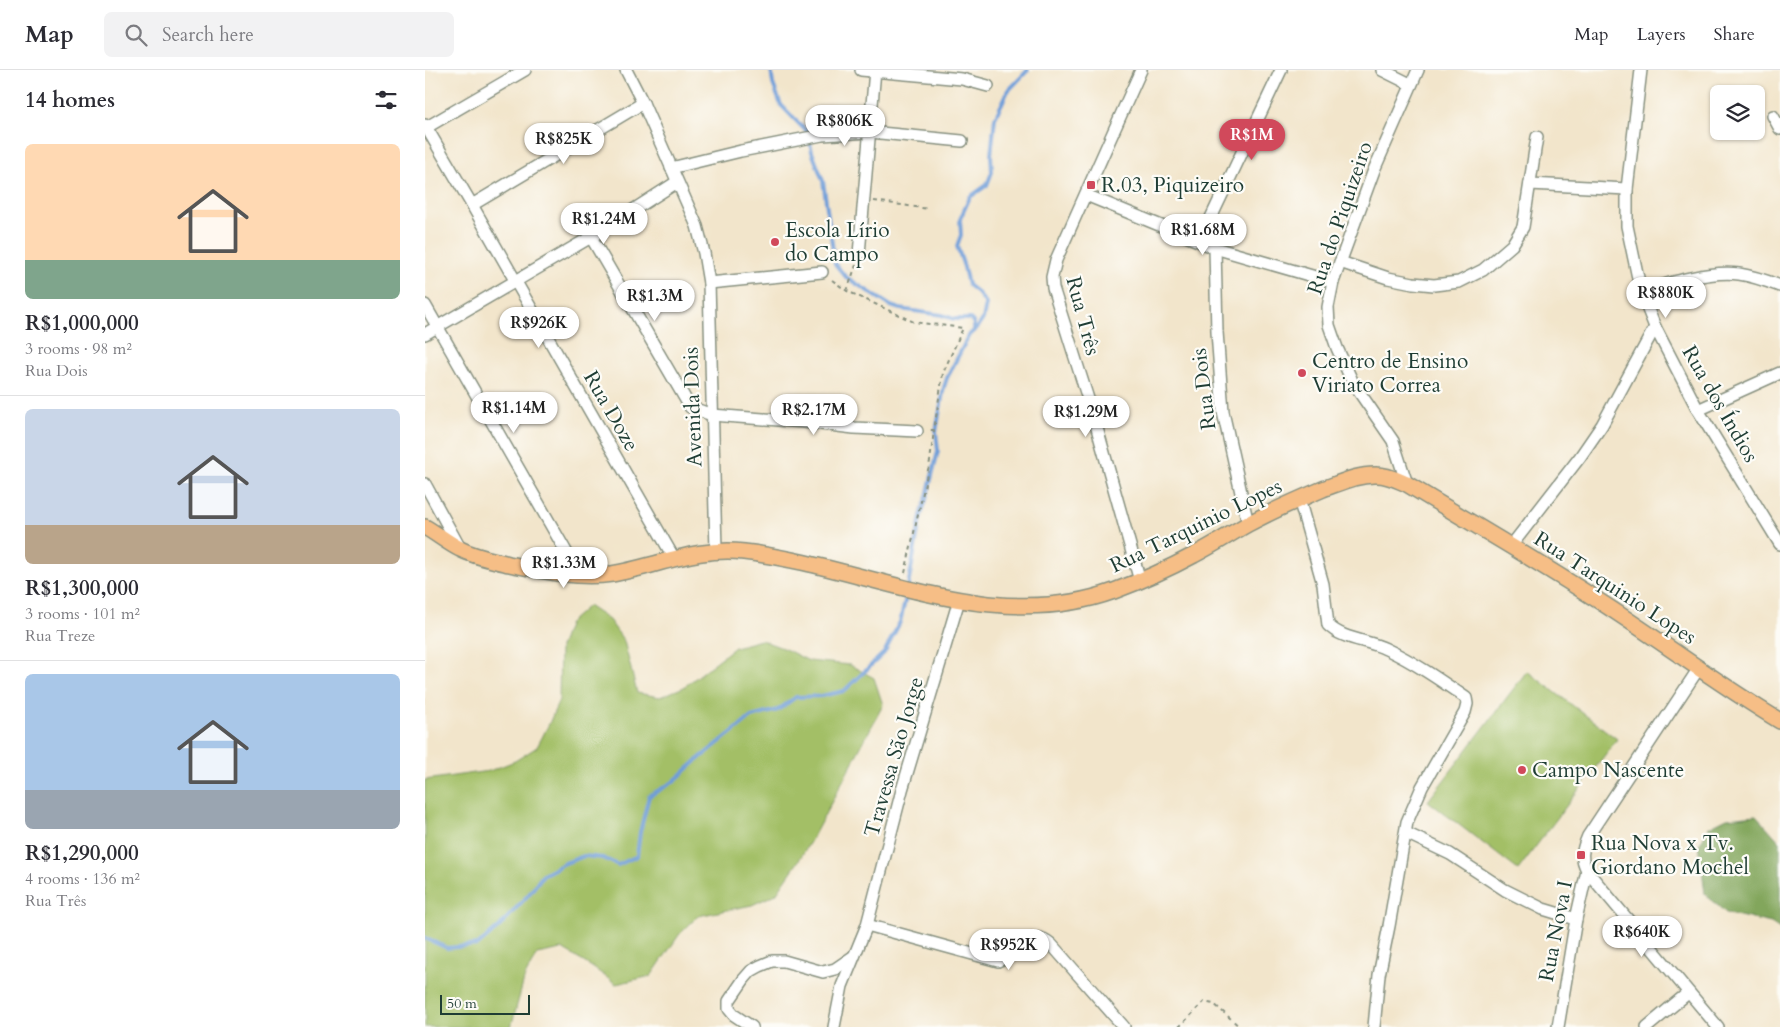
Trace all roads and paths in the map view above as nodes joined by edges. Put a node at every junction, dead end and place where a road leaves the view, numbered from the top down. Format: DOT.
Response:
graph roads {
  1 [pos="525,70"];
  2 [pos="626,70"];
  3 [pos="861,70"];
  4 [pos="1141,70"];
  5 [pos="1281,70"];
  6 [pos="1382,70"];
  7 [pos="1418,70"];
  8 [pos="1641,70"];
  9 [pos="875,71"];
  10 [pos="1411,84"];
  11 [pos="988,86"];
  12 [pos="643,103"];
  13 [pos="1773,116"];
  14 [pos="426,126"];
  15 [pos="1780,129"];
  16 [pos="870,132"];
  17 [pos="1537,137"];
  18 [pos="962,141"];
  19 [pos="671,168"];
  20 [pos="677,182"];
  21 [pos="1530,184"];
  22 [pos="1627,189"];
  23 [pos="1086,195"];
  24 [pos="864,199"];
  25 [pos="472,204"];
  26 [pos="929,209"];
  27 [pos="591,238"];
  28 [pos="1200,240"];
  29 [pos="1215,248"];
  30 [pos="859,254"];
  31 [pos="1340,262"];
  32 [pos="822,272"];
  33 [pos="853,272"];
  34 [pos="516,281"];
  35 [pos="1333,282"];
  36 [pos="709,283"];
  37 [pos="1780,286"];
  38 [pos="847,291"];
  39 [pos="1641,292"];
  40 [pos="425,305"];
  41 [pos="437,327"];
  42 [pos="1655,327"];
  43 [pos="425,334"];
  44 [pos="1780,373"];
  45 [pos="1702,408"];
  46 [pos="712,415"];
  47 [pos="917,430"];
  48 [pos="934,430"];
  49 [pos="425,484"];
  50 [pos="1407,484"];
  51 [pos="1299,499"];
  52 [pos="1248,524"];
  53 [pos="425,527"];
  54 [pos="1780,544"];
  55 [pos="1511,546"];
  56 [pos="461,550"];
  57 [pos="716,550"];
  58 [pos="675,560"];
  59 [pos="580,576"];
  60 [pos="1140,581"];
  61 [pos="907,589"];
  62 [pos="959,600"];
  63 [pos="1699,668"];
  64 [pos="1780,721"];
  65 [pos="1406,833"];
  66 [pos="1587,871"];
  67 [pos="1576,919"];
  68 [pos="867,925"];
  69 [pos="856,955"];
  70 [pos="1689,993"];
  71 [pos="752,1027"];
  72 [pos="834,1027"];
  73 [pos="1124,1027"];
  74 [pos="1179,1027"];
  75 [pos="1240,1027"];
  76 [pos="1374,1027"];
  77 [pos="1558,1027"];
  78 [pos="1647,1027"];
  79 [pos="1718,1027"];
  1 -- 14 [label="street"];
  2 -- 12 [label="street, Avenida Dois"];
  3 -- 9 [label="street"];
  4 -- 23 [label="street, Rua Três"];
  5 -- 28 [label="street"];
  6 -- 10 [label="street"];
  7 -- 10 [label="street, Rua do Piquizeiro"];
  8 -- 22 [label="street, Rua dos Índios"];
  9 -- 11 [label="street"];
  9 -- 16 [label="street"];
  10 -- 31 [label="street, Rua do Piquizeiro"];
  12 -- 19 [label="street, Avenida Dois"];
  12 -- 25 [label="street"];
  13 -- 15 [label="street"];
  14 -- 25 [label="street, Rua Doze"];
  16 -- 18 [label="street"];
  16 -- 19 [label="street"];
  16 -- 24 [label="street"];
  17 -- 21 [label="street"];
  19 -- 20 [label="street, Avenida Dois"];
  20 -- 27 [label="street"];
  20 -- 36 [label="street, Avenida Dois"];
  21 -- 22 [label="street"];
  21 -- 31 [label="street"];
  22 -- 39 [label="street, Rua dos Índios"];
  23 -- 28 [label="street"];
  23 -- 60 [label="street, Rua Três"];
  24 -- 26 [label="path"];
  24 -- 30 [label="street"];
  25 -- 34 [label="street, Rua Doze"];
  27 -- 34 [label="street"];
  27 -- 46 [label="street"];
  28 -- 29 [label="street"];
  29 -- 35 [label="street"];
  29 -- 52 [label="street, Rua Dois"];
  31 -- 35 [label="street, Rua do Piquizeiro"];
  32 -- 36 [label="street"];
  32 -- 38 [label="path"];
  33 -- 38 [label="path"];
  34 -- 41 [label="street"];
  34 -- 58 [label="street, Rua Doze"];
  35 -- 50 [label="street, Rua do Piquizeiro"];
  36 -- 46 [label="street, Avenida Dois"];
  37 -- 39 [label="street"];
  38 -- 48 [label="path"];
  39 -- 42 [label="street, Rua dos Índios"];
  40 -- 41 [label="street"];
  41 -- 43 [label="street"];
  41 -- 59 [label="street"];
  42 -- 45 [label="street, Rua dos Índios"];
  42 -- 55 [label="street"];
  44 -- 45 [label="street"];
  45 -- 54 [label="street, Rua dos Índios"];
  46 -- 47 [label="street"];
  46 -- 57 [label="street, Avenida Dois"];
  47 -- 48 [label="path"];
  48 -- 61 [label="path"];
  49 -- 56 [label="street"];
  50 -- 51 [label="main road, Rua Tarquinio Lopes"];
  50 -- 55 [label="main road, Rua Tarquinio Lopes"];
  51 -- 52 [label="main road, Rua Tarquinio Lopes"];
  51 -- 65 [label="street"];
  52 -- 60 [label="main road, Rua Tarquinio Lopes"];
  53 -- 56 [label="main road, Rua Tarquinio Lopes"];
  55 -- 63 [label="main road, Rua Tarquinio Lopes"];
  56 -- 59 [label="main road, Rua Tarquinio Lopes"];
  57 -- 58 [label="main road, Rua Tarquinio Lopes"];
  57 -- 61 [label="main road, Rua Tarquinio Lopes"];
  58 -- 59 [label="main road, Rua Tarquinio Lopes"];
  60 -- 62 [label="main road, Rua Tarquinio Lopes"];
  61 -- 62 [label="main road, Rua Tarquinio Lopes"];
  62 -- 68 [label="street, Travessa São Jorge"];
  63 -- 64 [label="main road, Rua Tarquinio Lopes"];
  63 -- 66 [label="street, Rua Nova I"];
  65 -- 67 [label="street"];
  65 -- 76 [label="street"];
  66 -- 67 [label="street, Rua Nova I"];
  66 -- 70 [label="street"];
  67 -- 77 [label="street, Rua Nova I"];
  68 -- 69 [label="street, Travessa São Jorge"];
  68 -- 73 [label="street"];
  69 -- 71 [label="street"];
  69 -- 72 [label="street, Travessa São Jorge"];
  70 -- 78 [label="street"];
  70 -- 79 [label="street"];
  74 -- 75 [label="path"];
}
